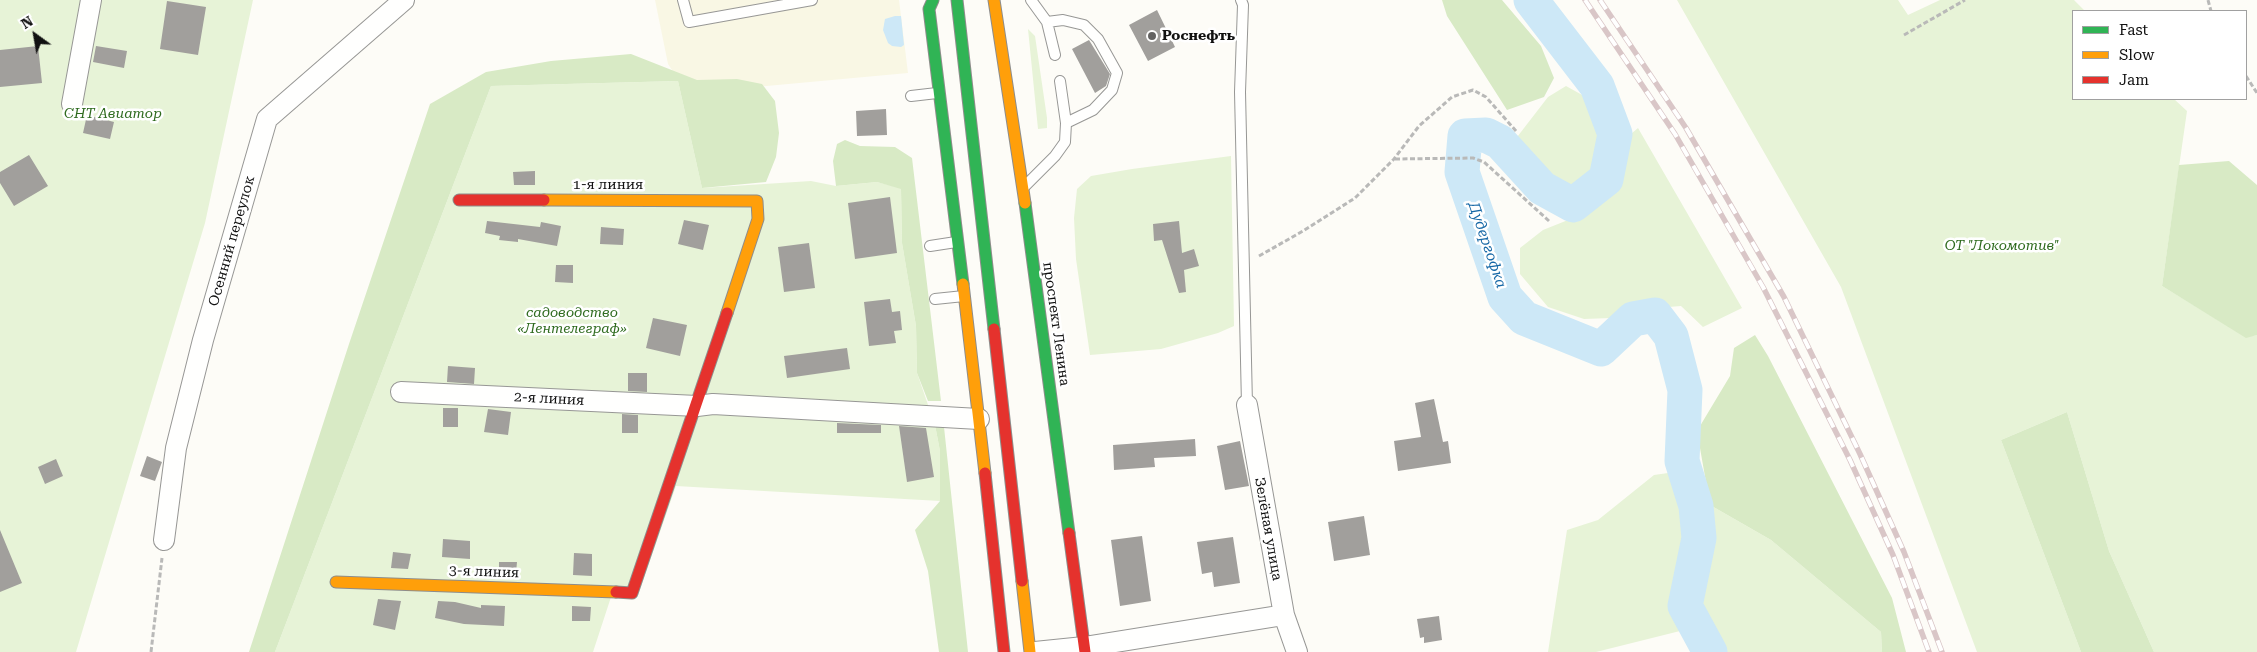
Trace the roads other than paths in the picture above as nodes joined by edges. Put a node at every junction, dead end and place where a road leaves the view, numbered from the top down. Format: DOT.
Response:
graph roads {
  1 [pos="91,0"];
  2 [pos="404,0"];
  3 [pos="684,0"];
  4 [pos="812,0"];
  5 [pos="933,0"];
  6 [pos="957,0"];
  7 [pos="994,0"];
  8 [pos="1031,0"];
  9 [pos="1241,0"];
  10 [pos="1047,22"];
  11 [pos="1056,55"];
  12 [pos="1060,81"];
  13 [pos="939,93"];
  14 [pos="911,96"];
  15 [pos="72,104"];
  16 [pos="1066,124"];
  17 [pos="1023,188"];
  18 [pos="459,200"];
  19 [pos="957,242"];
  20 [pos="930,246"];
  21 [pos="964,296"];
  22 [pos="935,300"];
  23 [pos="401,392"];
  24 [pos="1247,405"];
  25 [pos="697,406"];
  26 [pos="979,420"];
  27 [pos="164,540"];
  28 [pos="336,582"];
  29 [pos="1284,615"];
  30 [pos="1084,649"];
  31 [pos="1004,652"];
  32 [pos="1030,652"];
  33 [pos="1035,652"];
  34 [pos="1297,652"];
  1 -- 15 [label="street"];
  2 -- 27 [label="street, Осенний переулок"];
  3 -- 4 [label="lane"];
  5 -- 13 [label="main road"];
  6 -- 32 [label="main road"];
  7 -- 17 [label="main road, проспект Ленина"];
  8 -- 10 [label="lane"];
  9 -- 24 [label="lane"];
  10 -- 11 [label="lane"];
  10 -- 16 [label="lane"];
  12 -- 16 [label="lane"];
  13 -- 14 [label="lane"];
  13 -- 19 [label="main road"];
  16 -- 17 [label="lane"];
  17 -- 30 [label="main road, проспект Ленина"];
  18 -- 25 [label="main road, 1-я линия"];
  19 -- 20 [label="lane"];
  19 -- 21 [label="main road"];
  21 -- 22 [label="lane"];
  21 -- 26 [label="main road"];
  23 -- 25 [label="street, 2-я линия"];
  24 -- 29 [label="street, Зелёная улица"];
  25 -- 26 [label="street, 2-я линия"];
  25 -- 28 [label="main road, 3-я линия"];
  26 -- 31 [label="main road"];
  29 -- 30 [label="street"];
  29 -- 34 [label="street, Зелёная улица"];
  30 -- 33 [label="street"];
}
